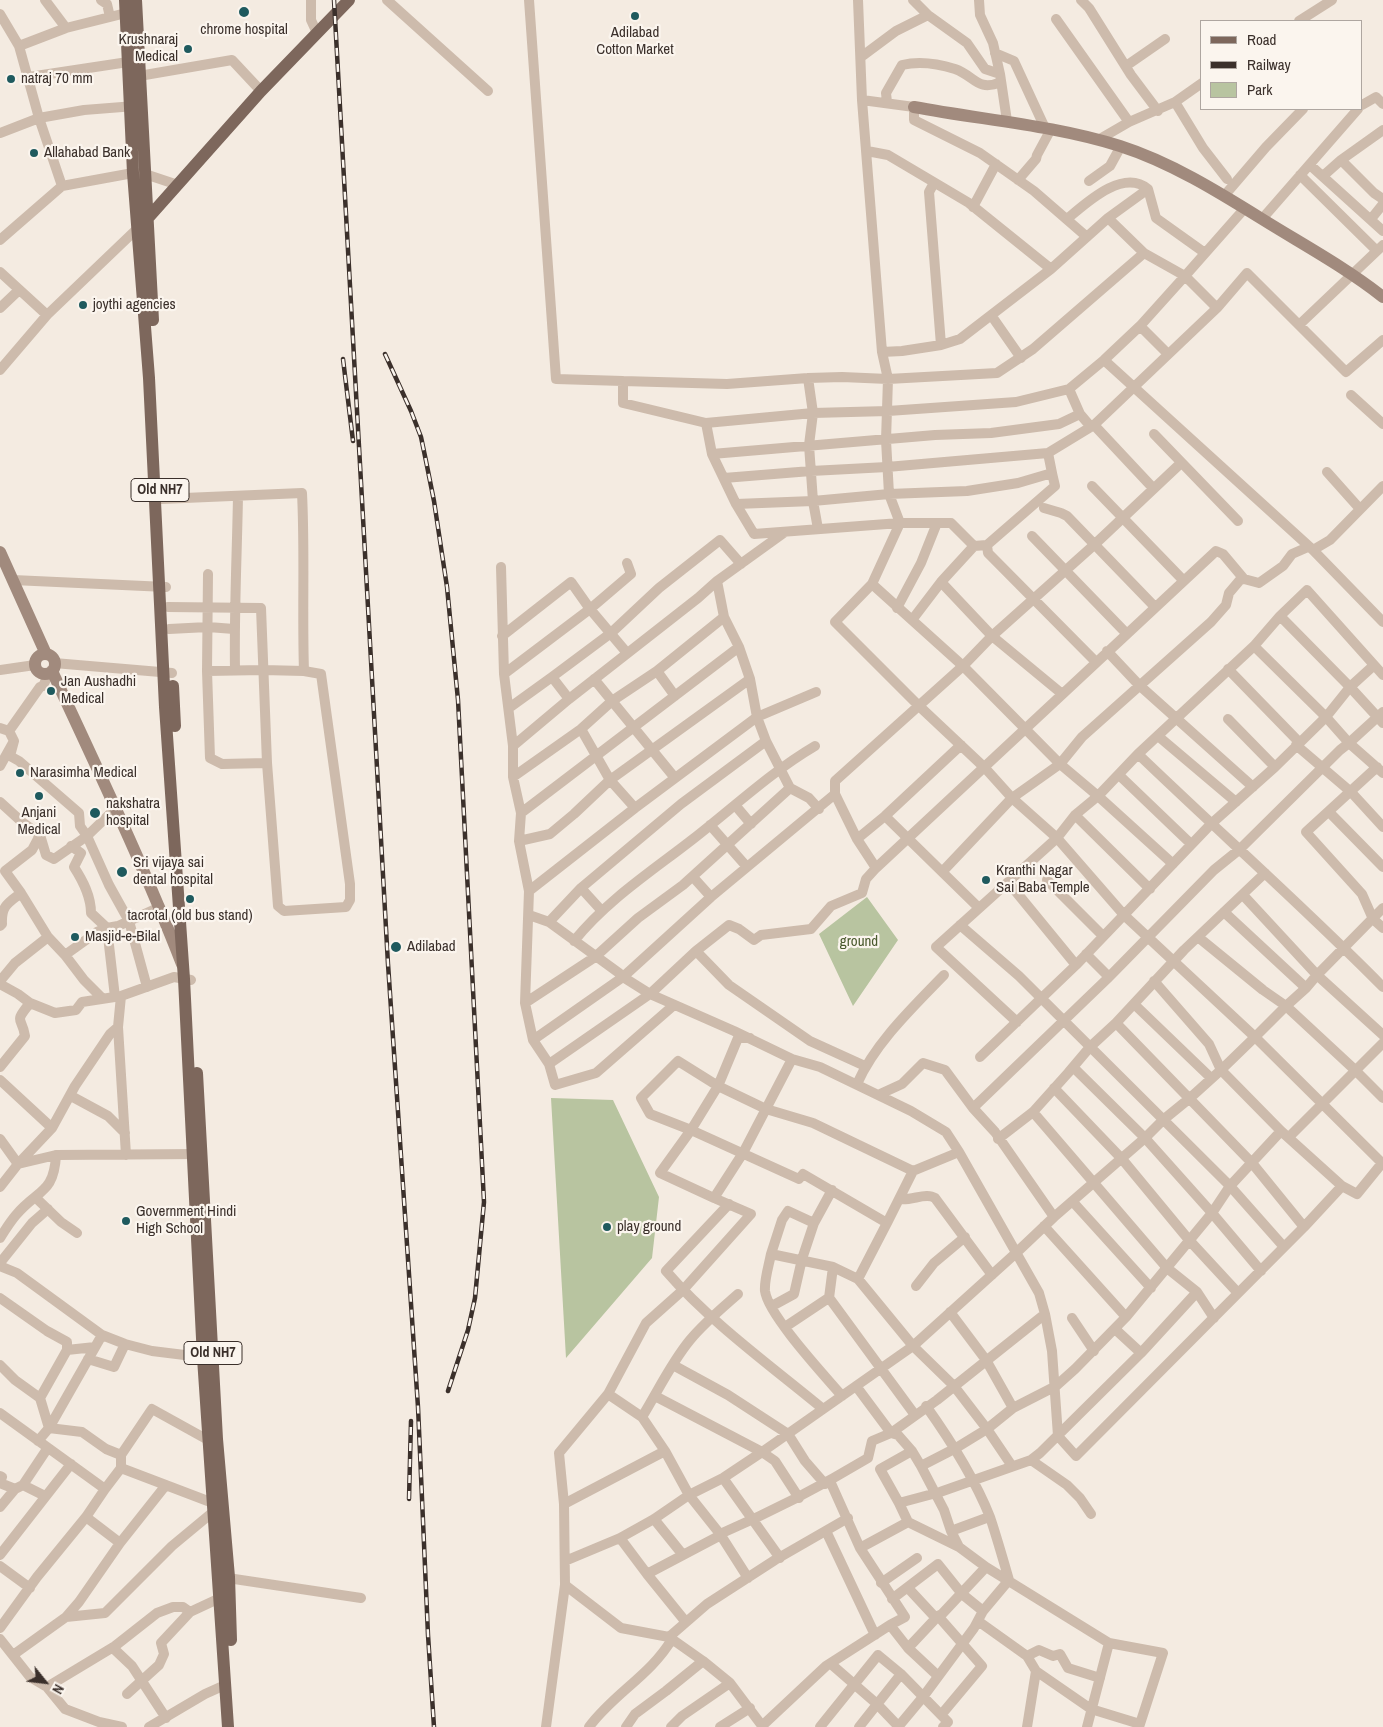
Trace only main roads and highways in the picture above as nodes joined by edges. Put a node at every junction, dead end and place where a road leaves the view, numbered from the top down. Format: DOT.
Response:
graph roads {
  1 [pos="125,0"];
  2 [pos="136,0"];
  3 [pos="349,0"];
  4 [pos="135,106"];
  5 [pos="139,174"];
  6 [pos="148,218"];
  7 [pos="163,587"];
  8 [pos="168,673"];
  9 [pos="197,1154"];
  10 [pos="208,1358"];
  11 [pos="224,1577"];
  12 [pos="228,1727"];
  13 [pos="235,1727"];
  1 -- 4 [label="main road"];
  2 -- 4 [label="main road, Old NH7"];
  3 -- 6 [label="main road"];
  4 -- 5 [label="main road, Old NH7"];
  5 -- 6 [label="main road, Old NH7"];
  5 -- 7 [label="main road, old NH7"];
  6 -- 7 [label="main road, Old NH7"];
  7 -- 8 [label="main road, old NH7"];
  7 -- 8 [label="main road, Old NH7"];
  8 -- 9 [label="main road, Old NH7"];
  9 -- 10 [label="main road, old NH7"];
  10 -- 11 [label="main road, Old NH7"];
  10 -- 11 [label="main road, old NH7"];
  11 -- 12 [label="main road, old NH7"];
  11 -- 13 [label="main road, Old NH7"];
}
